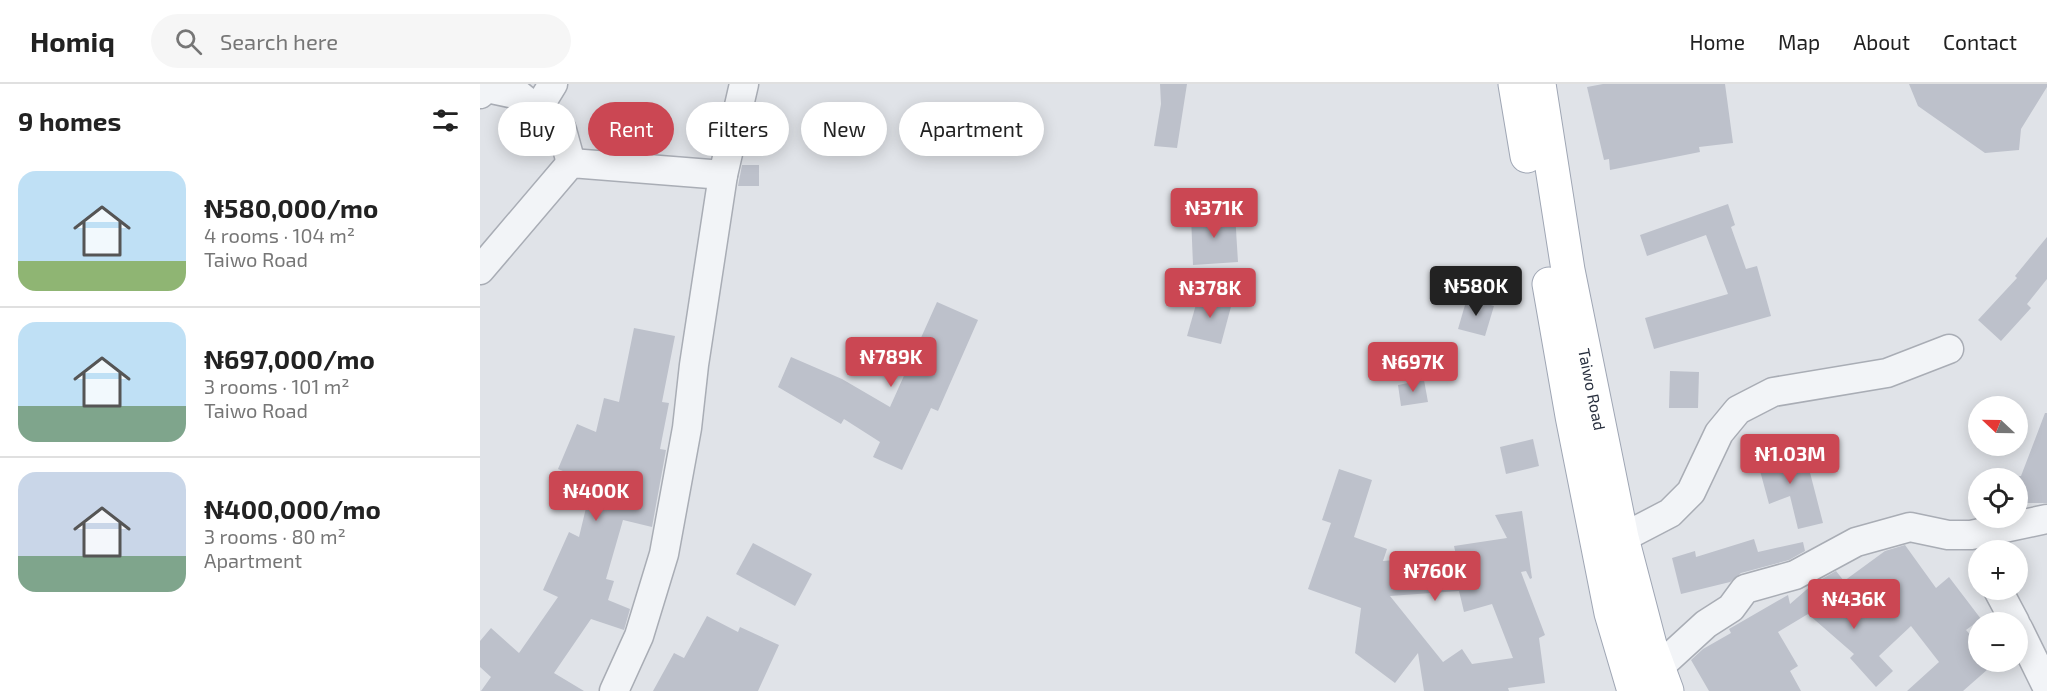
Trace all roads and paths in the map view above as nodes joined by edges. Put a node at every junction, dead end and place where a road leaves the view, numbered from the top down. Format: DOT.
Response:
graph roads {
  1 [pos="553,84"];
  2 [pos="744,84"];
  3 [pos="1515,84"];
  4 [pos="1539,84"];
  5 [pos="480,94"];
  6 [pos="527,102"];
  7 [pos="542,102"];
  8 [pos="569,156"];
  9 [pos="571,163"];
  10 [pos="723,175"];
  11 [pos="480,270"];
  12 [pos="1949,349"];
  13 [pos="2047,519"];
  14 [pos="1622,538"];
  15 [pos="1984,540"];
  16 [pos="1968,541"];
  17 [pos="2028,648"];
  18 [pos="1663,679"];
  19 [pos="2047,687"];
  20 [pos="614,691"];
  21 [pos="1634,691"];
  1 -- 7 [label="street"];
  2 -- 10 [label="street"];
  3 -- 21 [label="main road, Taiwo Road"];
  4 -- 14 [label="main road, Taiwo Road"];
  5 -- 6 [label="street"];
  8 -- 9 [label="street"];
  9 -- 10 [label="street"];
  9 -- 11 [label="street"];
  10 -- 20 [label="street"];
  12 -- 14 [label="street"];
  13 -- 15 [label="street"];
  14 -- 18 [label="main road, Taiwo Road"];
  16 -- 18 [label="street"];
  17 -- 19 [label="street"];
}
